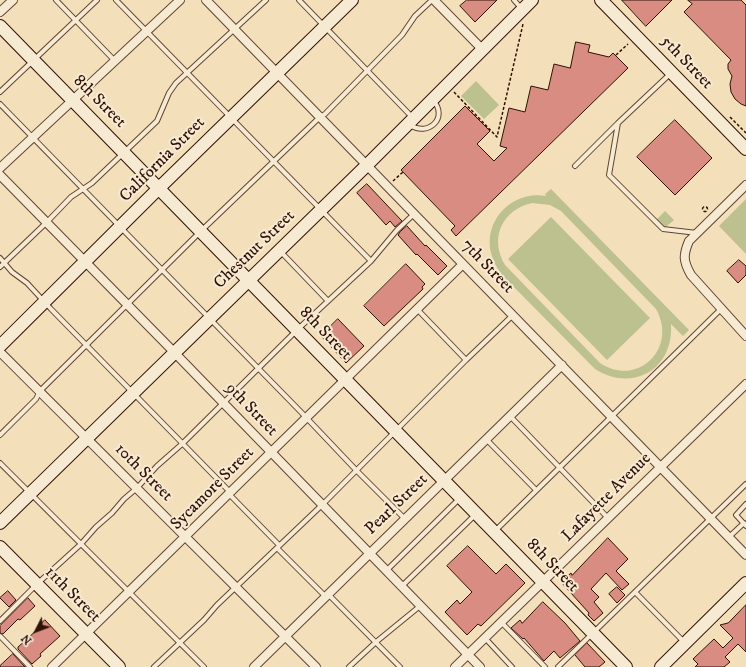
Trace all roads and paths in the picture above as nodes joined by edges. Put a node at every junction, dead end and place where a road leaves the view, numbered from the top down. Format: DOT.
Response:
graph roads {
  1 [pos="13,0"];
  2 [pos="56,0"];
  3 [pos="97,0"];
  4 [pos="116,0"];
  5 [pos="180,0"];
  6 [pos="206,0"];
  7 [pos="266,0"];
  8 [pos="299,0"];
  9 [pos="352,0"];
  10 [pos="433,0"];
  11 [pos="514,0"];
  12 [pos="532,0"];
  13 [pos="601,0"];
  14 [pos="523,9"];
  15 [pos="0,12"];
  16 [pos="76,20"];
  17 [pos="524,22"];
  18 [pos="0,26"];
  19 [pos="325,26"];
  20 [pos="234,29"];
  21 [pos="147,31"];
  22 [pos="628,44"];
  23 [pos="482,49"];
  24 [pos="616,56"];
  25 [pos="33,60"];
  26 [pos="115,62"];
  27 [pos="277,72"];
  28 [pos="368,72"];
  29 [pos="187,73"];
  30 [pos="672,73"];
  31 [pos="0,92"];
  32 [pos="454,92"];
  33 [pos="432,100"];
  34 [pos="73,101"];
  35 [pos="0,104"];
  36 [pos="231,117"];
  37 [pos="320,117"];
  38 [pos="411,121"];
  39 [pos="618,123"];
  40 [pos="33,138"];
  41 [pos="746,149"];
  42 [pos="124,151"];
  43 [pos="274,161"];
  44 [pos="367,166"];
  45 [pos="575,166"];
  46 [pos="0,168"];
  47 [pos="402,172"];
  48 [pos="0,174"];
  49 [pos="393,181"];
  50 [pos="746,185"];
  51 [pos="159,188"];
  52 [pos="83,189"];
  53 [pos="321,210"];
  54 [pos="414,214"];
  55 [pos="47,222"];
  56 [pos="119,227"];
  57 [pos="201,231"];
  58 [pos="697,233"];
  59 [pos="279,250"];
  60 [pos="0,258"];
  61 [pos="85,261"];
  62 [pos="371,261"];
  63 [pos="5,262"];
  64 [pos="463,264"];
  65 [pos="0,267"];
  66 [pos="162,270"];
  67 [pos="249,280"];
  68 [pos="328,301"];
  69 [pos="44,302"];
  70 [pos="128,304"];
  71 [pos="417,309"];
  72 [pos="721,309"];
  73 [pos="513,315"];
  74 [pos="209,319"];
  75 [pos="297,330"];
  76 [pos="746,336"];
  77 [pos="0,346"];
  78 [pos="86,346"];
  79 [pos="0,352"];
  80 [pos="174,352"];
  81 [pos="466,360"];
  82 [pos="562,365"];
  83 [pos="258,368"];
  84 [pos="345,379"];
  85 [pos="746,384"];
  86 [pos="40,391"];
  87 [pos="133,393"];
  88 [pos="223,403"];
  89 [pos="510,416"];
  90 [pos="612,416"];
  91 [pos="306,417"];
  92 [pos="396,431"];
  93 [pos="0,435"];
  94 [pos="87,438"];
  95 [pos="486,439"];
  96 [pos="182,444"];
  97 [pos="271,452"];
  98 [pos="0,463"];
  99 [pos="661,466"];
  100 [pos="559,468"];
  101 [pos="356,470"];
  102 [pos="444,481"];
  103 [pos="746,484"];
  104 [pos="137,488"];
  105 [pos="536,490"];
  106 [pos="230,493"];
  107 [pos="30,494"];
  108 [pos="460,498"];
  109 [pos="746,504"];
  110 [pos="322,505"];
  111 [pos="476,514"];
  112 [pos="608,518"];
  113 [pos="711,518"];
  114 [pos="405,519"];
  115 [pos="0,523"];
  116 [pos="745,524"];
  117 [pos="494,532"];
  118 [pos="186,537"];
  119 [pos="729,537"];
  120 [pos="81,544"];
  121 [pos="278,546"];
  122 [pos="0,547"];
  123 [pos="369,554"];
  124 [pos="746,555"];
  125 [pos="386,571"];
  126 [pos="544,582"];
  127 [pos="746,583"];
  128 [pos="37,584"];
  129 [pos="236,587"];
  130 [pos="402,587"];
  131 [pos="129,592"];
  132 [pos="635,592"];
  133 [pos="327,595"];
  134 [pos="420,606"];
  135 [pos="0,621"];
  136 [pos="501,622"];
  137 [pos="86,633"];
  138 [pos="593,633"];
  139 [pos="0,636"];
  140 [pos="285,636"];
  141 [pos="484,638"];
  142 [pos="180,642"];
  143 [pos="376,642"];
  144 [pos="685,643"];
  145 [pos="468,654"];
  146 [pos="30,667"];
  147 [pos="52,667"];
  148 [pos="119,667"];
  149 [pos="154,667"];
  150 [pos="204,667"];
  151 [pos="254,667"];
  152 [pos="316,667"];
  153 [pos="349,667"];
  154 [pos="400,667"];
  155 [pos="455,667"];
  156 [pos="480,667"];
  157 [pos="512,667"];
  158 [pos="545,667"];
  159 [pos="558,667"];
  160 [pos="626,667"];
  161 [pos="661,667"];
  1 -- 15 [label="street"];
  2 -- 16 [label="lane"];
  3 -- 16 [label="lane"];
  4 -- 21 [label="lane"];
  5 -- 21 [label="street"];
  6 -- 20 [label="street, 7th Street"];
  7 -- 20 [label="lane"];
  8 -- 19 [label="lane"];
  9 -- 19 [label="street, California Street"];
  10 -- 23 [label="street"];
  10 -- 28 [label="lane"];
  11 -- 14 [label="lane"];
  12 -- 14 [label="street, Chestnut Street"];
  13 -- 30 [label="street, 5th Street"];
  14 -- 23 [label="street, Chestnut Street"];
  16 -- 25 [label="lane"];
  16 -- 26 [label="lane"];
  17 -- 32 [label="path"];
  18 -- 25 [label="street, 8th Street"];
  19 -- 27 [label="street, California Street"];
  19 -- 28 [label="lane"];
  20 -- 27 [label="street, 7th Street"];
  20 -- 29 [label="lane"];
  21 -- 26 [label="street"];
  21 -- 29 [label="lane"];
  22 -- 24 [label="path"];
  23 -- 33 [label="street, Chestnut Street"];
  25 -- 31 [label="lane"];
  25 -- 34 [label="street, 8th Street"];
  26 -- 34 [label="street"];
  27 -- 36 [label="street, California Street"];
  27 -- 37 [label="street, 7th Street"];
  28 -- 37 [label="lane"];
  28 -- 38 [label="lane"];
  29 -- 36 [label="lane"];
  29 -- 42 [label="lane"];
  30 -- 39 [label="lane"];
  30 -- 41 [label="street, 5th Street"];
  33 -- 38 [label="street, Chestnut Street"];
  33 -- 38 [label="lane"];
  34 -- 40 [label="street"];
  34 -- 42 [label="street, 8th Street"];
  35 -- 40 [label="lane"];
  36 -- 43 [label="lane"];
  36 -- 51 [label="street, California Street"];
  37 -- 43 [label="lane"];
  37 -- 44 [label="street, 7th Street"];
  38 -- 44 [label="street, Chestnut Street"];
  39 -- 45 [label="lane"];
  39 -- 58 [label="lane"];
  40 -- 46 [label="street"];
  40 -- 52 [label="lane"];
  42 -- 51 [label="street, 8th Street"];
  42 -- 52 [label="lane"];
  43 -- 53 [label="lane"];
  43 -- 57 [label="lane"];
  44 -- 53 [label="street, Chestnut Street"];
  44 -- 54 [label="street, 7th Street"];
  47 -- 49 [label="path"];
  48 -- 55 [label="street, 9th Street"];
  50 -- 58 [label="street"];
  51 -- 56 [label="street, California Street"];
  51 -- 57 [label="street, 8th Street"];
  52 -- 55 [label="lane"];
  52 -- 56 [label="lane"];
  53 -- 59 [label="street, Chestnut Street"];
  53 -- 62 [label="lane"];
  54 -- 62 [label="lane"];
  54 -- 64 [label="street, 7th Street"];
  55 -- 61 [label="street, 9th Street"];
  55 -- 63 [label="lane"];
  56 -- 61 [label="street, California Street"];
  56 -- 66 [label="lane"];
  57 -- 66 [label="lane"];
  57 -- 67 [label="street, 8th Street"];
  58 -- 72 [label="street"];
  59 -- 67 [label="street, Chestnut Street"];
  59 -- 68 [label="lane"];
  60 -- 63 [label="lane"];
  61 -- 69 [label="street, California Street"];
  61 -- 70 [label="street, 9th Street"];
  62 -- 68 [label="lane"];
  63 -- 65 [label="lane"];
  63 -- 69 [label="lane"];
  64 -- 71 [label="street, Sycamore Street"];
  64 -- 73 [label="street, 7th Street"];
  66 -- 70 [label="lane"];
  66 -- 74 [label="lane"];
  67 -- 74 [label="street, Chestnut Street"];
  67 -- 75 [label="street, 8th Street"];
  68 -- 75 [label="lane"];
  69 -- 77 [label="street, California Street"];
  69 -- 78 [label="lane"];
  70 -- 78 [label="lane"];
  70 -- 80 [label="street, 9th Street"];
  71 -- 81 [label="lane"];
  71 -- 84 [label="street, Sycamore Street"];
  72 -- 76 [label="street"];
  72 -- 90 [label="lane"];
  73 -- 81 [label="lane"];
  73 -- 82 [label="street, 7th Street"];
  74 -- 80 [label="street, Chestnut Street"];
  74 -- 83 [label="lane"];
  75 -- 83 [label="lane"];
  75 -- 84 [label="street, 8th Street"];
  78 -- 86 [label="lane"];
  78 -- 87 [label="lane"];
  79 -- 86 [label="street, 10th Street"];
  80 -- 87 [label="street, Chestnut Street"];
  80 -- 88 [label="street, 9th Street"];
  81 -- 92 [label="lane"];
  82 -- 89 [label="street, Pearl Street"];
  82 -- 90 [label="street, 7th Street"];
  83 -- 88 [label="lane"];
  83 -- 91 [label="lane"];
  84 -- 91 [label="street, Sycamore Street"];
  84 -- 92 [label="street, 8th Street"];
  85 -- 99 [label="street, Lafayette Avenue"];
  86 -- 93 [label="lane"];
  86 -- 94 [label="street, 10th Street"];
  87 -- 94 [label="street, Chestnut Street"];
  87 -- 96 [label="lane"];
  88 -- 96 [label="lane"];
  88 -- 97 [label="street, 9th Street"];
  89 -- 95 [label="street, Pearl Street"];
  89 -- 100 [label="lane"];
  90 -- 99 [label="street, 7th Street"];
  90 -- 100 [label="lane"];
  91 -- 97 [label="street, Sycamore Street"];
  91 -- 101 [label="lane"];
  92 -- 101 [label="lane"];
  92 -- 102 [label="street, 8th Street"];
  94 -- 104 [label="street, 10th Street"];
  94 -- 107 [label="street, Chestnut Street"];
  95 -- 102 [label="street, Pearl Street"];
  95 -- 105 [label="lane"];
  96 -- 104 [label="lane"];
  96 -- 106 [label="lane"];
  97 -- 106 [label="street, Sycamore Street"];
  97 -- 110 [label="street, 9th Street"];
  98 -- 107 [label="lane"];
  99 -- 112 [label="street, Lafayette Avenue"];
  99 -- 113 [label="street, 7th Street"];
  100 -- 105 [label="lane"];
  100 -- 112 [label="lane"];
  101 -- 110 [label="lane"];
  101 -- 114 [label="lane"];
  102 -- 108 [label="street, 8th Street"];
  102 -- 114 [label="street, Pearl Street"];
  103 -- 113 [label="lane"];
  104 -- 118 [label="street, 10th Street"];
  104 -- 120 [label="lane"];
  105 -- 117 [label="lane"];
  106 -- 118 [label="street, Sycamore Street"];
  106 -- 121 [label="lane"];
  107 -- 115 [label="street, Chestnut Street"];
  107 -- 120 [label="lane"];
  108 -- 111 [label="street, 8th Street"];
  108 -- 125 [label="lane"];
  109 -- 116 [label="lane"];
  110 -- 121 [label="lane"];
  110 -- 123 [label="street, 9th Street"];
  111 -- 117 [label="street, 8th Street"];
  111 -- 130 [label="lane"];
  112 -- 126 [label="street, Lafayette Avenue"];
  113 -- 119 [label="street, 7th Street"];
  113 -- 132 [label="lane"];
  114 -- 123 [label="street, Pearl Street"];
  116 -- 119 [label="lane"];
  117 -- 126 [label="street, 8th Street"];
  118 -- 129 [label="street, 10th Street"];
  118 -- 131 [label="street, Sycamore Street"];
  119 -- 124 [label="street, 7th Street"];
  120 -- 128 [label="lane"];
  120 -- 131 [label="lane"];
  121 -- 129 [label="lane"];
  121 -- 133 [label="lane"];
  122 -- 128 [label="street, 11th Street"];
  123 -- 125 [label="street, 9th Street"];
  123 -- 133 [label="street, Pearl Street"];
  125 -- 130 [label="street, 9th Street"];
  126 -- 136 [label="street, Lafayette Avenue"];
  126 -- 138 [label="street, 8th Street"];
  127 -- 144 [label="street"];
  128 -- 135 [label="lane"];
  128 -- 137 [label="street, 11th Street"];
  129 -- 140 [label="street, 10th Street"];
  129 -- 142 [label="lane"];
  130 -- 134 [label="street, 9th Street"];
  131 -- 137 [label="street, Sycamore Street"];
  131 -- 142 [label="lane"];
  132 -- 138 [label="lane"];
  132 -- 144 [label="lane"];
  133 -- 140 [label="street, Pearl Street"];
  133 -- 143 [label="lane"];
  134 -- 143 [label="lane"];
  134 -- 145 [label="street, 9th Street"];
  136 -- 141 [label="street, Lafayette Avenue"];
  136 -- 158 [label="lane"];
  137 -- 147 [label="street, Sycamore Street"];
  137 -- 148 [label="street, 11th Street"];
  138 -- 159 [label="lane"];
  138 -- 160 [label="street, 8th Street"];
  139 -- 146 [label="lane"];
  140 -- 151 [label="street, Pearl Street"];
  140 -- 152 [label="street, 10th Street"];
  141 -- 145 [label="street, Lafayette Avenue"];
  141 -- 157 [label="lane"];
  142 -- 149 [label="lane"];
  142 -- 150 [label="lane"];
  143 -- 153 [label="lane"];
  143 -- 154 [label="lane"];
  144 -- 161 [label="street"];
  145 -- 155 [label="street, Lafayette Avenue"];
  145 -- 156 [label="street, 9th Street"];
}
